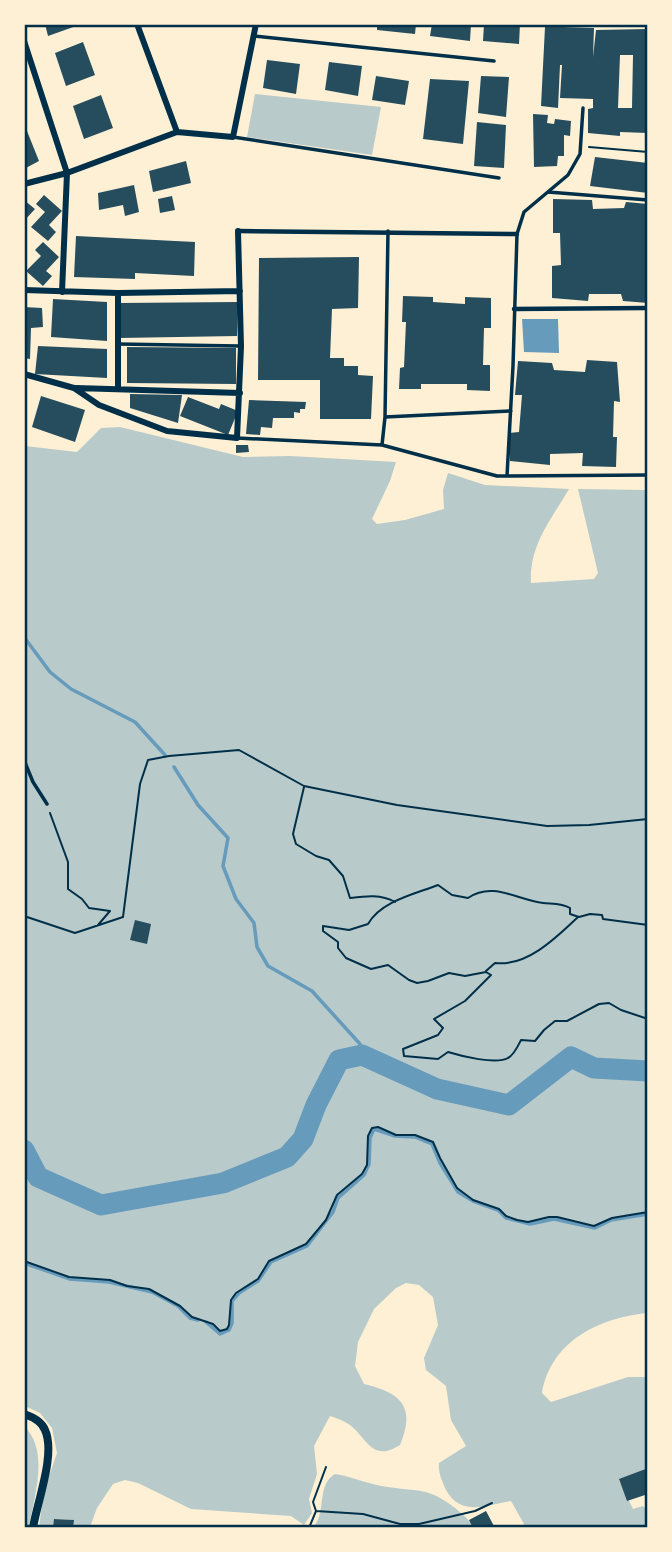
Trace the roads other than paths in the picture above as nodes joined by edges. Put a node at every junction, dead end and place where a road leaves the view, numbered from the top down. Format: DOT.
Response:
graph roads {
  1 [pos="137,24"];
  2 [pos="256,24"];
  3 [pos="254,36"];
  4 [pos="24,41"];
  5 [pos="494,61"];
  6 [pos="583,108"];
  7 [pos="177,132"];
  8 [pos="233,137"];
  9 [pos="67,173"];
  10 [pos="499,178"];
  11 [pos="24,184"];
  12 [pos="548,192"];
  13 [pos="648,200"];
  14 [pos="238,230"];
  15 [pos="388,231"];
  16 [pos="517,234"];
  17 [pos="24,290"];
  18 [pos="240,291"];
  19 [pos="62,292"];
  20 [pos="118,293"];
  21 [pos="648,308"];
  22 [pos="514,309"];
  23 [pos="118,344"];
  24 [pos="242,346"];
  25 [pos="24,374"];
  26 [pos="74,388"];
  27 [pos="118,389"];
  28 [pos="240,393"];
  29 [pos="511,411"];
  30 [pos="385,417"];
  31 [pos="237,438"];
  32 [pos="382,445"];
  33 [pos="648,475"];
  34 [pos="506,476"];
  35 [pos="24,760"];
  36 [pos="47,804"];
  37 [pos="24,1414"];
  38 [pos="33,1528"];
  1 -- 7 [label="street"];
  2 -- 3 [label="street"];
  3 -- 5 [label="lane"];
  3 -- 8 [label="street"];
  4 -- 9 [label="street"];
  6 -- 12 [label="lane"];
  7 -- 8 [label="street"];
  7 -- 9 [label="street"];
  8 -- 10 [label="lane"];
  9 -- 11 [label="street"];
  9 -- 19 [label="street"];
  12 -- 13 [label="lane"];
  12 -- 16 [label="lane"];
  14 -- 15 [label="street"];
  14 -- 18 [label="street"];
  15 -- 16 [label="street"];
  15 -- 30 [label="lane"];
  16 -- 22 [label="lane"];
  17 -- 19 [label="street"];
  18 -- 20 [label="street"];
  18 -- 24 [label="street"];
  19 -- 20 [label="street"];
  20 -- 23 [label="street"];
  21 -- 22 [label="street"];
  22 -- 29 [label="lane"];
  23 -- 24 [label="lane"];
  23 -- 27 [label="street"];
  24 -- 28 [label="street"];
  25 -- 26 [label="street"];
  26 -- 27 [label="street"];
  26 -- 31 [label="street"];
  27 -- 28 [label="street"];
  28 -- 31 [label="street"];
  29 -- 30 [label="lane"];
  29 -- 34 [label="lane"];
  30 -- 32 [label="lane"];
  31 -- 32 [label="lane"];
  32 -- 34 [label="lane"];
  33 -- 34 [label="lane"];
  35 -- 36 [label="lane"];
  37 -- 38 [label="street"];
}
